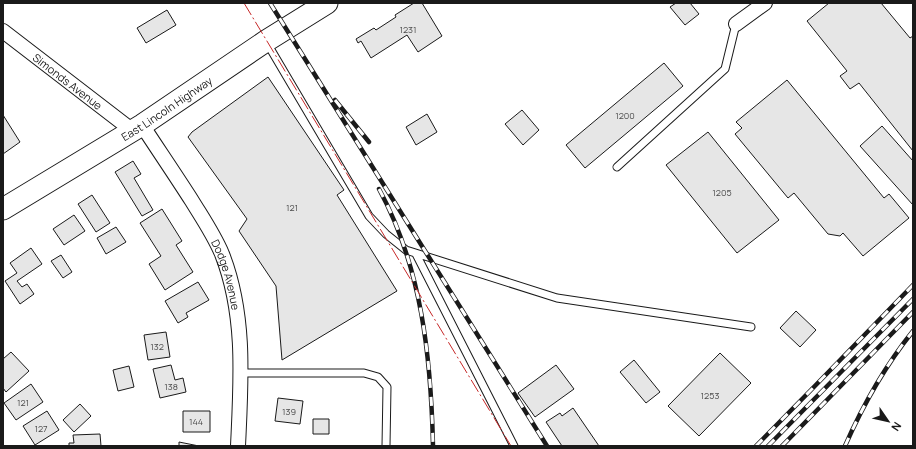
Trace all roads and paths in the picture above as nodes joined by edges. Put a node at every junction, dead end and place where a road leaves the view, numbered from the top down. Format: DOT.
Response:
graph roads {
  1 [pos="327,3"];
  2 [pos="765,3"];
  3 [pos="736,24"];
  4 [pos="3,31"];
  5 [pos="266,41"];
  6 [pos="137,128"];
  7 [pos="617,167"];
  8 [pos="3,209"];
  9 [pos="416,254"];
  10 [pos="751,328"];
  11 [pos="241,373"];
  12 [pos="238,446"];
  13 [pos="386,446"];
  14 [pos="514,446"];
  1 -- 5 [label="main road, East Lincoln Highway"];
  2 -- 3 [label="street"];
  3 -- 7 [label="lane"];
  4 -- 6 [label="street, Simonds Avenue"];
  5 -- 6 [label="main road, East Lincoln Highway"];
  5 -- 9 [label="lane"];
  6 -- 8 [label="main road, East Lincoln Highway"];
  6 -- 11 [label="street, Dodge Avenue"];
  9 -- 10 [label="lane"];
  9 -- 14 [label="lane"];
  11 -- 12 [label="street, Dodge Avenue"];
  11 -- 13 [label="lane"];
}
